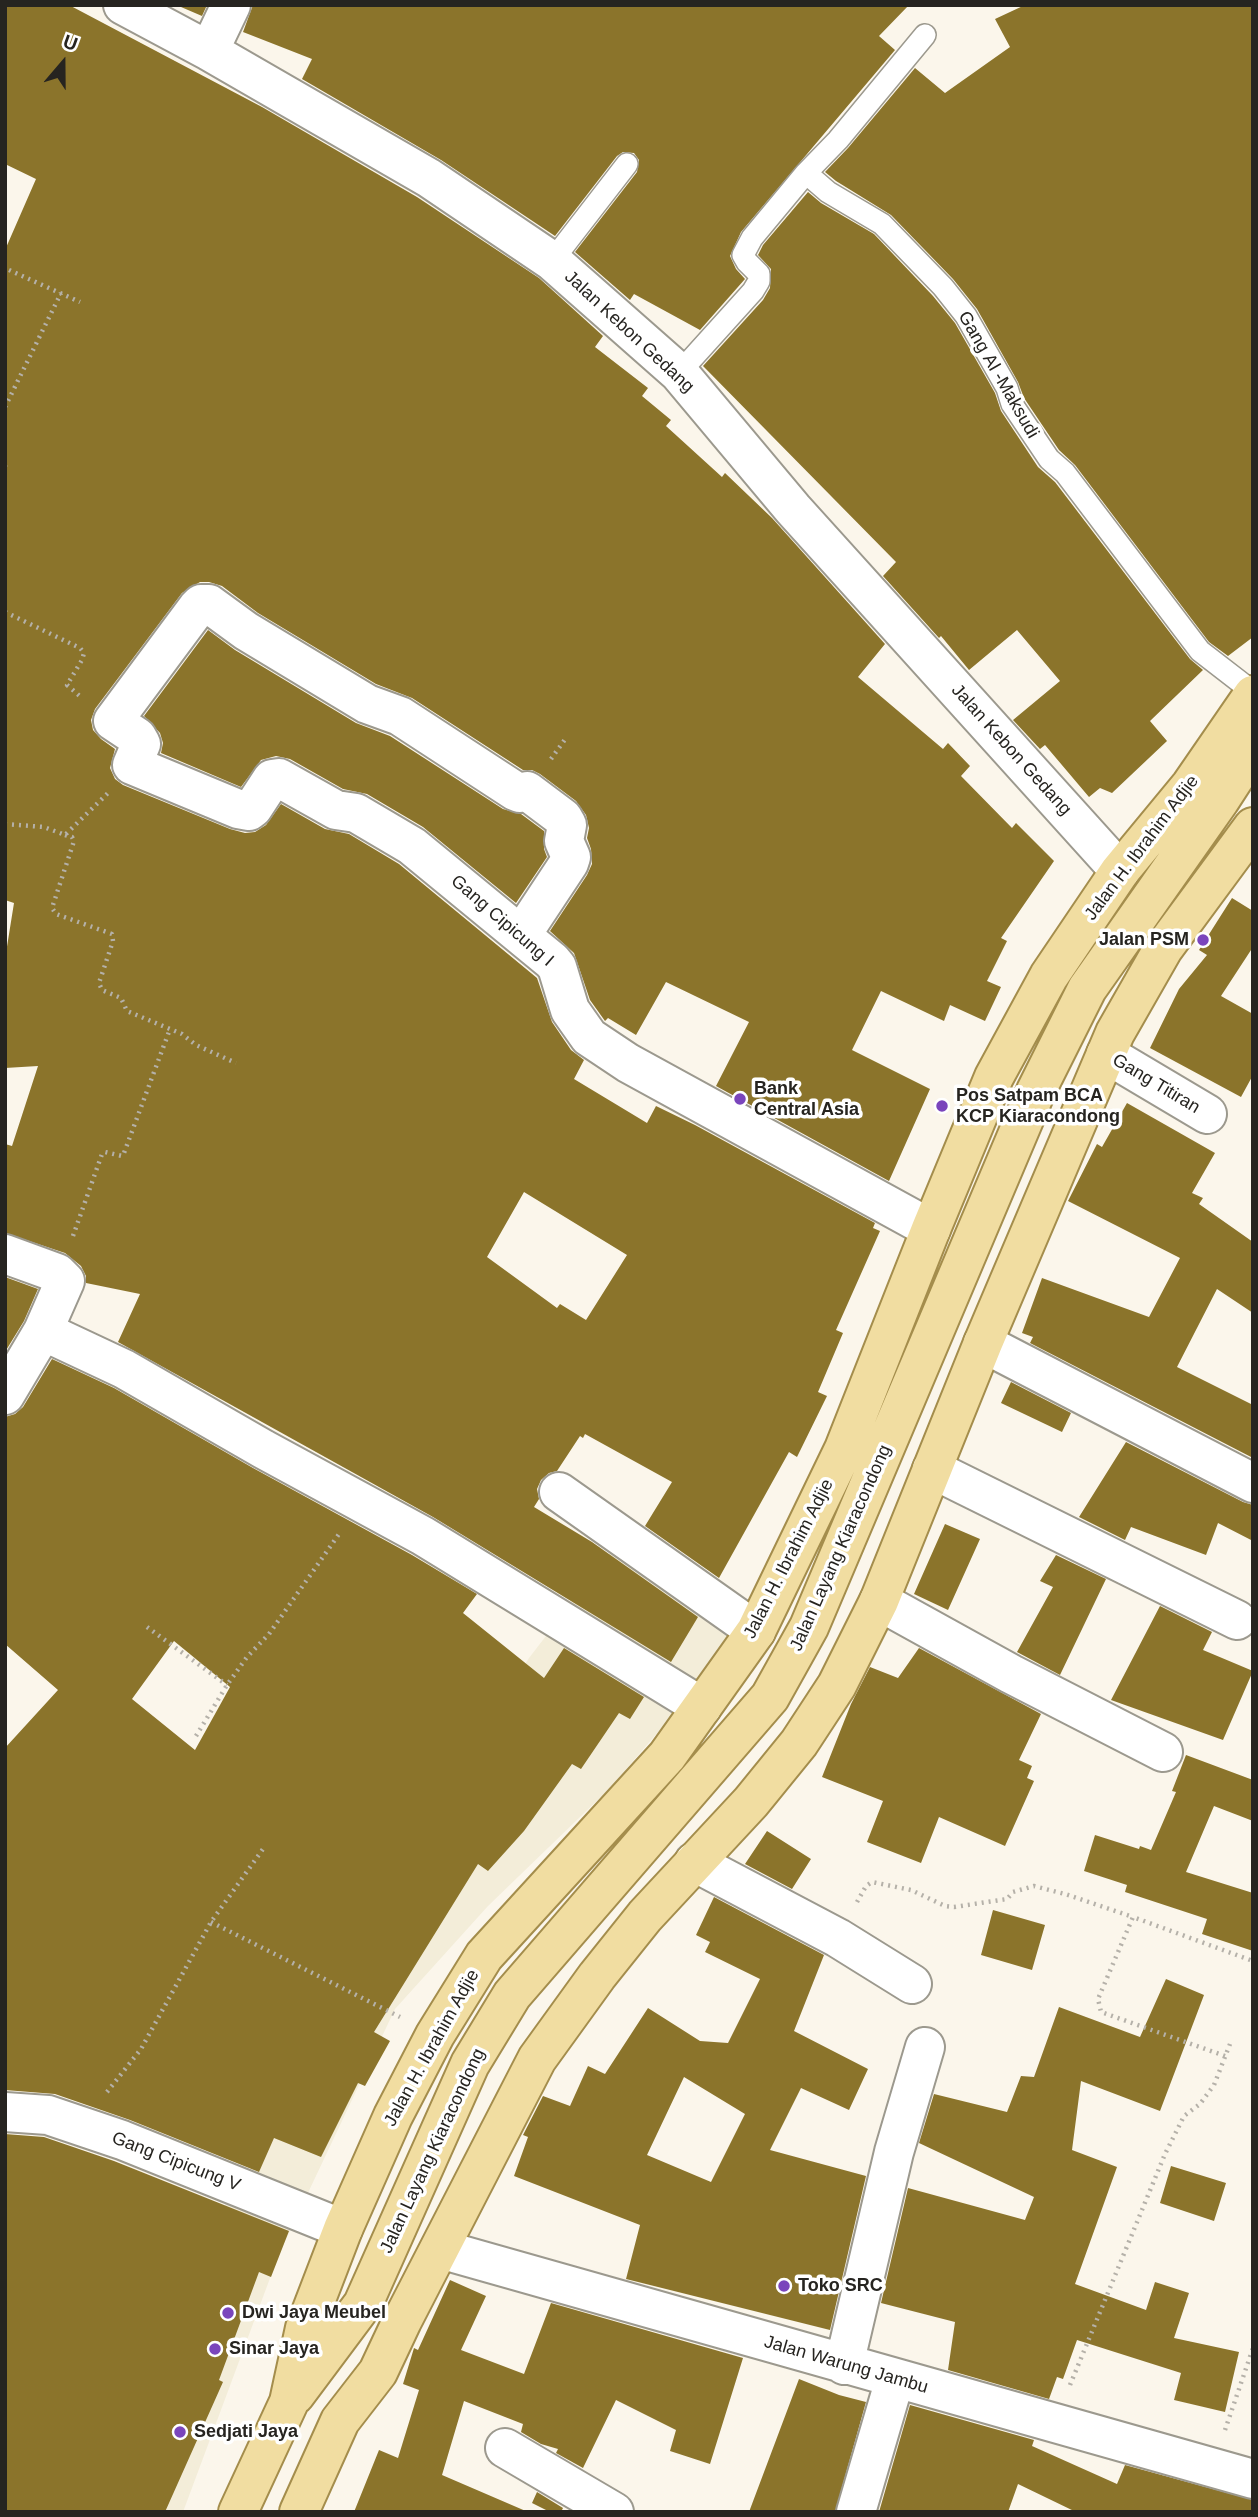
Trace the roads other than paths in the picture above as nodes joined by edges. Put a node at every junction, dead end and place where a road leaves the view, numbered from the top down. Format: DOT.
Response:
graph roads {
  1 [pos="123,5"];
  2 [pos="231,5"];
  3 [pos="925,35"];
  4 [pos="209,51"];
  5 [pos="627,164"];
  6 [pos="806,173"];
  7 [pos="552,261"];
  8 [pos="679,373"];
  9 [pos="1253,693"];
  10 [pos="1253,749"];
  11 [pos="1253,827"];
  12 [pos="1120,871"];
  13 [pos="522,934"];
  14 [pos="1106,1054"];
  15 [pos="1207,1114"];
  16 [pos="931,1229"];
  17 [pos="5,1254"];
  18 [pos="43,1331"];
  19 [pos="984,1343"];
  20 [pos="5,1395"];
  21 [pos="932,1469"];
  22 [pos="1253,1483"];
  23 [pos="559,1492"];
  24 [pos="879,1601"];
  25 [pos="1237,1620"];
  26 [pos="756,1631"];
  27 [pos="702,1707"];
  28 [pos="1163,1752"];
  29 [pos="694,1862"];
  30 [pos="912,1984"];
  31 [pos="925,2047"];
  32 [pos="17,2113"];
  33 [pos="343,2229"];
  34 [pos="440,2249"];
  35 [pos="363,2304"];
  36 [pos="844,2365"];
  37 [pos="895,2379"];
  38 [pos="292,2398"];
  39 [pos="341,2415"];
  40 [pos="505,2448"];
  41 [pos="1253,2479"];
  42 [pos="612,2511"];
  43 [pos="238,2512"];
  44 [pos="299,2512"];
  45 [pos="856,2512"];
  1 -- 4 [label="street, Jalan Kebon Gedang"];
  2 -- 4 [label="street"];
  3 -- 6 [label="lane"];
  4 -- 7 [label="street, Jalan Kebon Gedang"];
  5 -- 7 [label="lane"];
  6 -- 8 [label="lane"];
  6 -- 9 [label="lane, Gang Al -Maksudi"];
  7 -- 8 [label="street, Jalan Kebon Gedang"];
  8 -- 12 [label="street, Jalan Kebon Gedang"];
  9 -- 12 [label="main road, Jalan H. Ibrahim Adjie"];
  10 -- 35 [label="main road, Jalan Layang Kiaracondong"];
  11 -- 14 [label="main road"];
  12 -- 16 [label="main road, Jalan H. Ibrahim Adjie"];
  13 -- 13 [label="street, Gang Cipicung I"];
  13 -- 16 [label="street, Gang Cipicung I"];
  14 -- 15 [label="street, Gang Titiran"];
  14 -- 19 [label="main road"];
  16 -- 26 [label="main road, Jalan H. Ibrahim Adjie"];
  17 -- 18 [label="street"];
  18 -- 20 [label="street"];
  18 -- 27 [label="street"];
  19 -- 21 [label="main road"];
  19 -- 22 [label="street"];
  21 -- 24 [label="main road"];
  21 -- 25 [label="street"];
  23 -- 26 [label="street"];
  24 -- 28 [label="street"];
  24 -- 29 [label="main road"];
  26 -- 27 [label="main road, Jalan H. Ibrahim Adjie"];
  27 -- 33 [label="main road, Jalan H. Ibrahim Adjie"];
  29 -- 30 [label="street"];
  29 -- 34 [label="main road"];
  31 -- 36 [label="street"];
  32 -- 33 [label="street, Gang Cipicung V"];
  33 -- 38 [label="main road, Jalan H. Ibrahim Adjie"];
  34 -- 36 [label="street, Jalan Warung Jambu"];
  34 -- 39 [label="main road"];
  35 -- 38 [label="main road, Jalan Layang Kiaracondong"];
  35 -- 39 [label="main road, Jalan Layang Kiaracondong"];
  36 -- 37 [label="street, Jalan Warung Jambu"];
  37 -- 41 [label="street, Jalan Warung Jambu"];
  37 -- 45 [label="street"];
  38 -- 43 [label="main road, Jalan H. Ibrahim Adjie"];
  39 -- 44 [label="main road"];
  40 -- 42 [label="street"];
}
